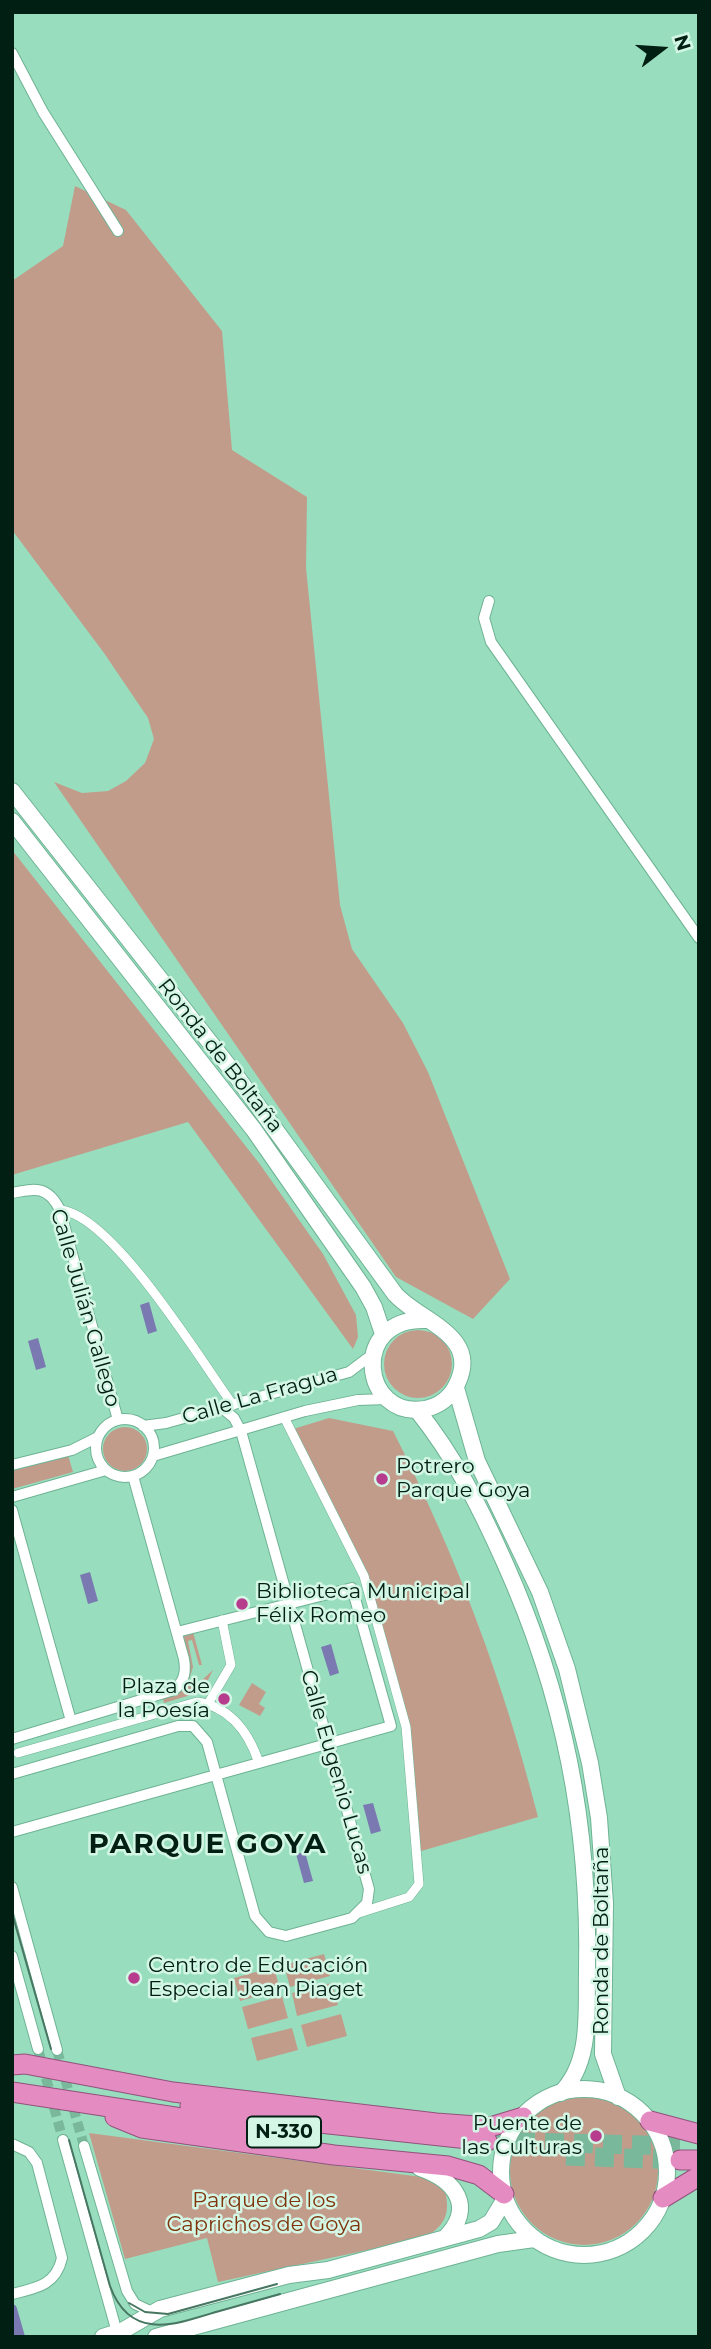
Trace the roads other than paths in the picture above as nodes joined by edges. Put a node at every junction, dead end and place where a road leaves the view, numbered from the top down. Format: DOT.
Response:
graph roads {
  1 [pos="12,53"];
  2 [pos="118,231"];
  3 [pos="489,601"];
  4 [pos="12,791"];
  5 [pos="12,821"];
  6 [pos="699,938"];
  7 [pos="12,1193"];
  8 [pos="60,1210"];
  9 [pos="427,1320"];
  10 [pos="383,1334"];
  11 [pos="373,1354"];
  12 [pos="456,1388"];
  13 [pos="387,1399"];
  14 [pos="227,1407"];
  15 [pos="417,1410"];
  16 [pos="284,1418"];
  17 [pos="118,1420"];
  18 [pos="143,1426"];
  19 [pos="241,1430"];
  20 [pos="98,1437"];
  21 [pos="153,1455"];
  22 [pos="12,1465"];
  23 [pos="106,1469"];
  24 [pos="133,1476"];
  25 [pos="12,1497"];
  26 [pos="12,1510"];
  27 [pos="289,1604"];
  28 [pos="222,1620"];
  29 [pos="177,1632"];
  30 [pos="208,1704"];
  31 [pos="71,1721"];
  32 [pos="12,1739"];
  33 [pos="328,1745"];
  34 [pos="18,1753"];
  35 [pos="259,1763"];
  36 [pos="12,1774"];
  37 [pos="217,1775"];
  38 [pos="12,1832"];
  39 [pos="12,1887"];
  40 [pos="359,1913"];
  41 [pos="12,1956"];
  42 [pos="38,2049"];
  43 [pos="57,2050"];
  44 [pos="12,2067"];
  45 [pos="12,2092"];
  46 [pos="561,2093"];
  47 [pos="618,2096"];
  48 [pos="81,2105"];
  49 [pos="523,2118"];
  50 [pos="650,2121"];
  51 [pos="699,2134"];
  52 [pos="63,2140"];
  53 [pos="12,2144"];
  54 [pos="83,2146"];
  55 [pos="402,2161"];
  56 [pos="699,2176"];
  57 [pos="505,2196"];
  58 [pos="663,2199"];
  59 [pos="445,2238"];
  60 [pos="534,2239"];
  61 [pos="12,2294"];
  62 [pos="152,2312"];
  63 [pos="112,2336"];
  64 [pos="156,2337"];
  1 -- 2 [label="street"];
  3 -- 6 [label="street"];
  4 -- 9 [label="main road, Ronda de Boltaña"];
  5 -- 10 [label="main road, Ronda de Boltaña"];
  7 -- 8 [label="street, Calle Julián Gallego"];
  8 -- 14 [label="street, Calle Eugenio Lucas"];
  8 -- 17 [label="street, Calle Julián Gallego"];
  9 -- 10 [label="main road"];
  9 -- 12 [label="main road, Ronda de Boltaña"];
  10 -- 11 [label="main road"];
  11 -- 13 [label="main road"];
  11 -- 14 [label="street, Calle La Fragua"];
  12 -- 15 [label="main road"];
  12 -- 47 [label="main road, Ronda de Boltaña"];
  13 -- 15 [label="main road"];
  13 -- 16 [label="street, Calle La Fragua"];
  14 -- 18 [label="street, Calle La Fragua"];
  14 -- 19 [label="street, Calle Eugenio Lucas"];
  15 -- 46 [label="main road, Ronda de Boltaña"];
  16 -- 19 [label="street, Calle La Fragua"];
  16 -- 40 [label="street"];
  17 -- 18 [label="street"];
  17 -- 20 [label="street"];
  18 -- 21 [label="street"];
  19 -- 21 [label="street, Calle La Fragua"];
  19 -- 27 [label="street, Calle Eugenio Lucas"];
  20 -- 22 [label="street"];
  20 -- 23 [label="street"];
  21 -- 24 [label="street"];
  23 -- 24 [label="street"];
  23 -- 25 [label="street"];
  24 -- 29 [label="street"];
  26 -- 31 [label="street"];
  27 -- 28 [label="street"];
  27 -- 33 [label="street, Calle Eugenio Lucas"];
  27 -- 33 [label="street"];
  28 -- 29 [label="street"];
  28 -- 30 [label="street"];
  29 -- 31 [label="street"];
  30 -- 34 [label="street"];
  30 -- 35 [label="street"];
  31 -- 32 [label="street"];
  33 -- 35 [label="street"];
  33 -- 40 [label="street, Calle Eugenio Lucas"];
  35 -- 37 [label="street"];
  36 -- 37 [label="street"];
  37 -- 38 [label="street"];
  37 -- 40 [label="street"];
  39 -- 43 [label="street"];
  41 -- 42 [label="street"];
  44 -- 48 [label="highway, N-330"];
  44 -- 49 [label="highway"];
  45 -- 48 [label="highway, N-330"];
  46 -- 47 [label="main road"];
  46 -- 49 [label="main road"];
  47 -- 50 [label="main road"];
  48 -- 55 [label="highway"];
  49 -- 57 [label="main road"];
  50 -- 51 [label="highway"];
  50 -- 58 [label="main road"];
  52 -- 63 [label="street"];
  53 -- 61 [label="street"];
  54 -- 62 [label="street"];
  55 -- 57 [label="highway"];
  55 -- 59 [label="main road"];
  56 -- 58 [label="highway"];
  57 -- 59 [label="main road"];
  57 -- 60 [label="main road"];
  58 -- 60 [label="main road"];
  59 -- 62 [label="main road"];
  60 -- 64 [label="main road"];
  62 -- 63 [label="main road"];
}
